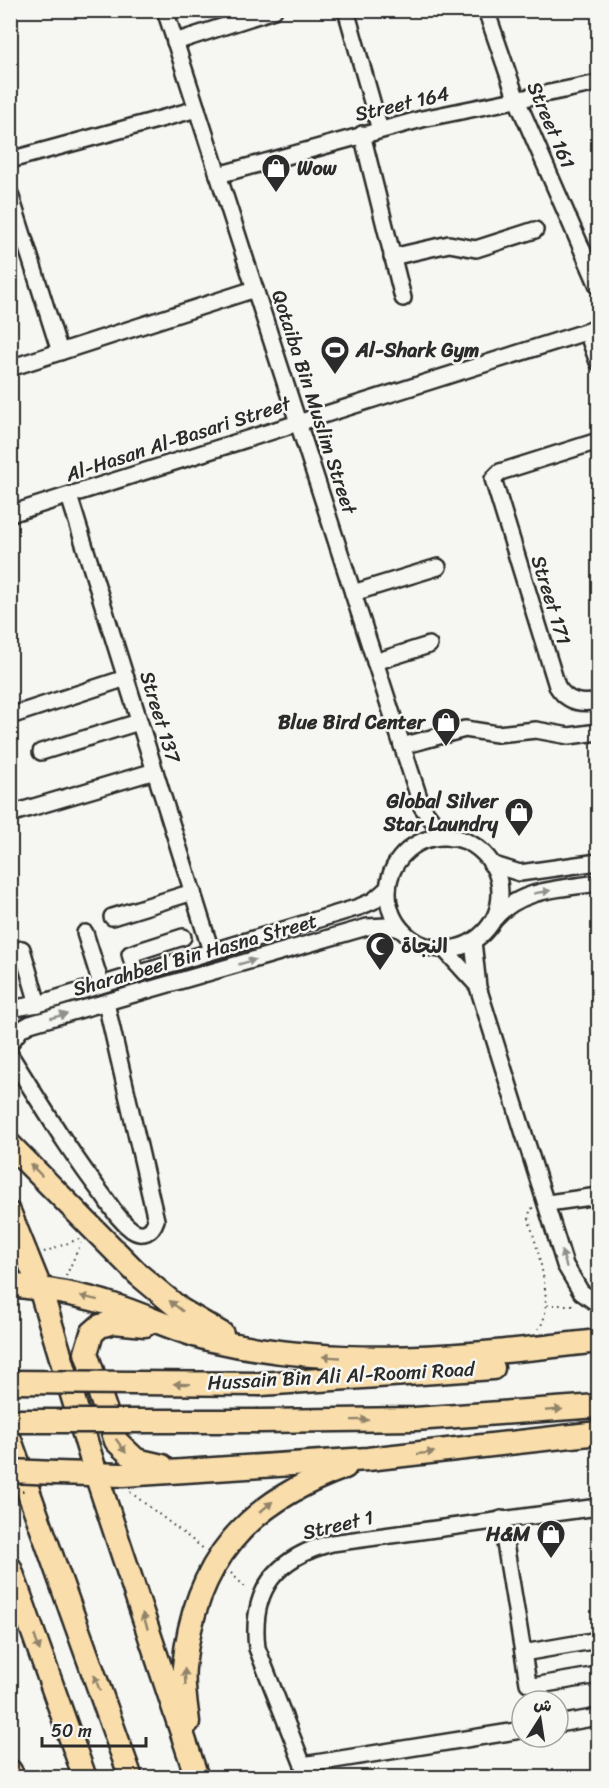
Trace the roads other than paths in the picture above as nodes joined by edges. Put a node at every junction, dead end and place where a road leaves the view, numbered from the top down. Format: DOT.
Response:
graph roads {
  1 [pos="165,10"];
  2 [pos="274,10"];
  3 [pos="346,10"];
  4 [pos="486,10"];
  5 [pos="176,42"];
  6 [pos="598,83"];
  7 [pos="517,100"];
  8 [pos="197,109"];
  9 [pos="380,130"];
  10 [pos="362,134"];
  11 [pos="10,160"];
  12 [pos="218,175"];
  13 [pos="10,194"];
  14 [pos="535,230"];
  15 [pos="392,257"];
  16 [pos="598,286"];
  17 [pos="255,289"];
  18 [pos="404,298"];
  19 [pos="593,330"];
  20 [pos="60,352"];
  21 [pos="598,362"];
  22 [pos="10,368"];
  23 [pos="298,423"];
  24 [pos="598,441"];
  25 [pos="69,496"];
  26 [pos="10,514"];
  27 [pos="438,567"];
  28 [pos="353,594"];
  29 [pos="429,645"];
  30 [pos="375,662"];
  31 [pos="126,678"];
  32 [pos="598,701"];
  33 [pos="10,716"];
  34 [pos="139,722"];
  35 [pos="598,732"];
  36 [pos="402,746"];
  37 [pos="41,752"];
  38 [pos="155,771"];
  39 [pos="422,807"];
  40 [pos="10,814"];
  41 [pos="452,838"];
  42 [pos="419,843"];
  43 [pos="598,862"];
  44 [pos="491,864"];
  45 [pos="598,883"];
  46 [pos="388,888"];
  47 [pos="193,892"];
  48 [pos="112,917"];
  49 [pos="493,920"];
  50 [pos="400,929"];
  51 [pos="85,933"];
  52 [pos="183,937"];
  53 [pos="473,941"];
  54 [pos="22,949"];
  55 [pos="444,949"];
  56 [pos="211,951"];
  57 [pos="136,974"];
  58 [pos="101,984"];
  59 [pos="478,987"];
  60 [pos="106,1003"];
  61 [pos="38,1004"];
  62 [pos="10,1009"];
  63 [pos="10,1043"];
  64 [pos="10,1055"];
  65 [pos="10,1144"];
  66 [pos="598,1196"];
  67 [pos="548,1203"];
  68 [pos="10,1214"];
  69 [pos="10,1285"];
  70 [pos="40,1288"];
  71 [pos="598,1304"];
  72 [pos="173,1328"];
  73 [pos="598,1341"];
  74 [pos="244,1346"];
  75 [pos="598,1357"];
  76 [pos="10,1382"];
  77 [pos="598,1406"];
  78 [pos="10,1421"];
  79 [pos="598,1433"];
  80 [pos="10,1440"];
  81 [pos="368,1459"];
  82 [pos="202,1468"];
  83 [pos="10,1471"];
  84 [pos="96,1474"];
  85 [pos="598,1507"];
  86 [pos="501,1520"];
  87 [pos="10,1568"];
  88 [pos="598,1640"];
  89 [pos="523,1653"];
  90 [pos="598,1675"];
  91 [pos="598,1717"];
  92 [pos="570,1722"];
  93 [pos="510,1732"];
  94 [pos="193,1767"];
  95 [pos="10,1770"];
  96 [pos="306,1771"];
  97 [pos="14,1778"];
  98 [pos="85,1778"];
  99 [pos="131,1778"];
  1 -- 5 [label="street, Qotaiba Bin Muslim Street"];
  2 -- 5 [label="street"];
  3 -- 9 [label="street"];
  4 -- 7 [label="street, Street 161"];
  5 -- 8 [label="street, Qotaiba Bin Muslim Street"];
  6 -- 7 [label="street, Street 164"];
  7 -- 9 [label="street, Street 164"];
  7 -- 16 [label="street, Street 161"];
  8 -- 11 [label="street"];
  8 -- 12 [label="street, Qotaiba Bin Muslim Street"];
  9 -- 10 [label="street, Street 164"];
  10 -- 12 [label="street, Street 164"];
  10 -- 15 [label="street"];
  12 -- 17 [label="street, Qotaiba Bin Muslim Street"];
  13 -- 20 [label="street"];
  14 -- 15 [label="street"];
  15 -- 18 [label="street"];
  17 -- 20 [label="street"];
  17 -- 23 [label="street, Qotaiba Bin Muslim Street"];
  19 -- 21 [label="street"];
  19 -- 23 [label="street, Al-Hasan Al-Basari Street"];
  20 -- 22 [label="street"];
  23 -- 25 [label="street, Al-Hasan Al-Basari Street"];
  23 -- 28 [label="street, Qotaiba Bin Muslim Street"];
  24 -- 32 [label="street, Street 171"];
  25 -- 26 [label="street, Al-Hasan Al-Basari Street"];
  25 -- 31 [label="street, Street 137"];
  27 -- 28 [label="street"];
  28 -- 30 [label="street, Qotaiba Bin Muslim Street"];
  29 -- 30 [label="street"];
  30 -- 36 [label="street, Qotaiba Bin Muslim Street"];
  31 -- 33 [label="street"];
  31 -- 34 [label="street, Street 137"];
  34 -- 37 [label="street"];
  34 -- 38 [label="street, Street 137"];
  35 -- 36 [label="street"];
  36 -- 39 [label="street, Qotaiba Bin Muslim Street"];
  38 -- 40 [label="street"];
  38 -- 47 [label="street, Street 137"];
  39 -- 41 [label="street, Qotaiba Bin Muslim Street"];
  39 -- 42 [label="street, Qotaiba Bin Muslim Street"];
  41 -- 42 [label="street"];
  41 -- 44 [label="street"];
  42 -- 46 [label="street"];
  43 -- 44 [label="street"];
  44 -- 49 [label="street"];
  49 -- 45 [label="street, one-way"];
  46 -- 50 [label="street"];
  46 -- 56 [label="street, Sharahbeel Bin Hasna Street"];
  47 -- 48 [label="street"];
  47 -- 56 [label="street, Street 137"];
  49 -- 53 [label="street"];
  50 -- 55 [label="street"];
  60 -- 50 [label="street, Sharahbeel Bin Hasna Street, one-way"];
  51 -- 58 [label="street"];
  52 -- 57 [label="street"];
  53 -- 55 [label="street"];
  53 -- 59 [label="street"];
  54 -- 61 [label="street"];
  55 -- 59 [label="street"];
  56 -- 57 [label="street, Sharahbeel Bin Hasna Street"];
  57 -- 58 [label="street, Sharahbeel Bin Hasna Street"];
  58 -- 61 [label="street, Sharahbeel Bin Hasna Street"];
  59 -- 67 [label="street"];
  63 -- 60 [label="street, Sharahbeel Bin Hasna Street, one-way"];
  60 -- 64 [label="street"];
  61 -- 62 [label="street, Sharahbeel Bin Hasna Street"];
  74 -- 65 [label="highway, one-way"];
  66 -- 67 [label="street"];
  71 -- 67 [label="street, one-way"];
  68 -- 70 [label="highway"];
  69 -- 70 [label="highway"];
  72 -- 70 [label="highway, one-way"];
  70 -- 84 [label="highway"];
  72 -- 74 [label="highway"];
  72 -- 82 [label="highway, one-way"];
  73 -- 74 [label="highway, one-way"];
  75 -- 76 [label="highway, Hussain Bin Ali Al-Roomi Road, one-way, bridge"];
  78 -- 77 [label="highway, Hussain Bin Ali Al-Roomi Road, one-way, bridge"];
  81 -- 79 [label="highway, one-way"];
  99 -- 80 [label="highway, one-way"];
  81 -- 82 [label="highway"];
  94 -- 81 [label="highway, one-way"];
  82 -- 84 [label="highway"];
  83 -- 84 [label="highway, bridge"];
  94 -- 84 [label="highway, one-way"];
  85 -- 86 [label="street, Street 1"];
  86 -- 89 [label="street"];
  86 -- 96 [label="street, Street 1"];
  87 -- 98 [label="highway, one-way"];
  88 -- 89 [label="street"];
  89 -- 90 [label="street"];
  91 -- 92 [label="street"];
  93 -- 96 [label="street"];
  95 -- 97 [label="highway"];
}
